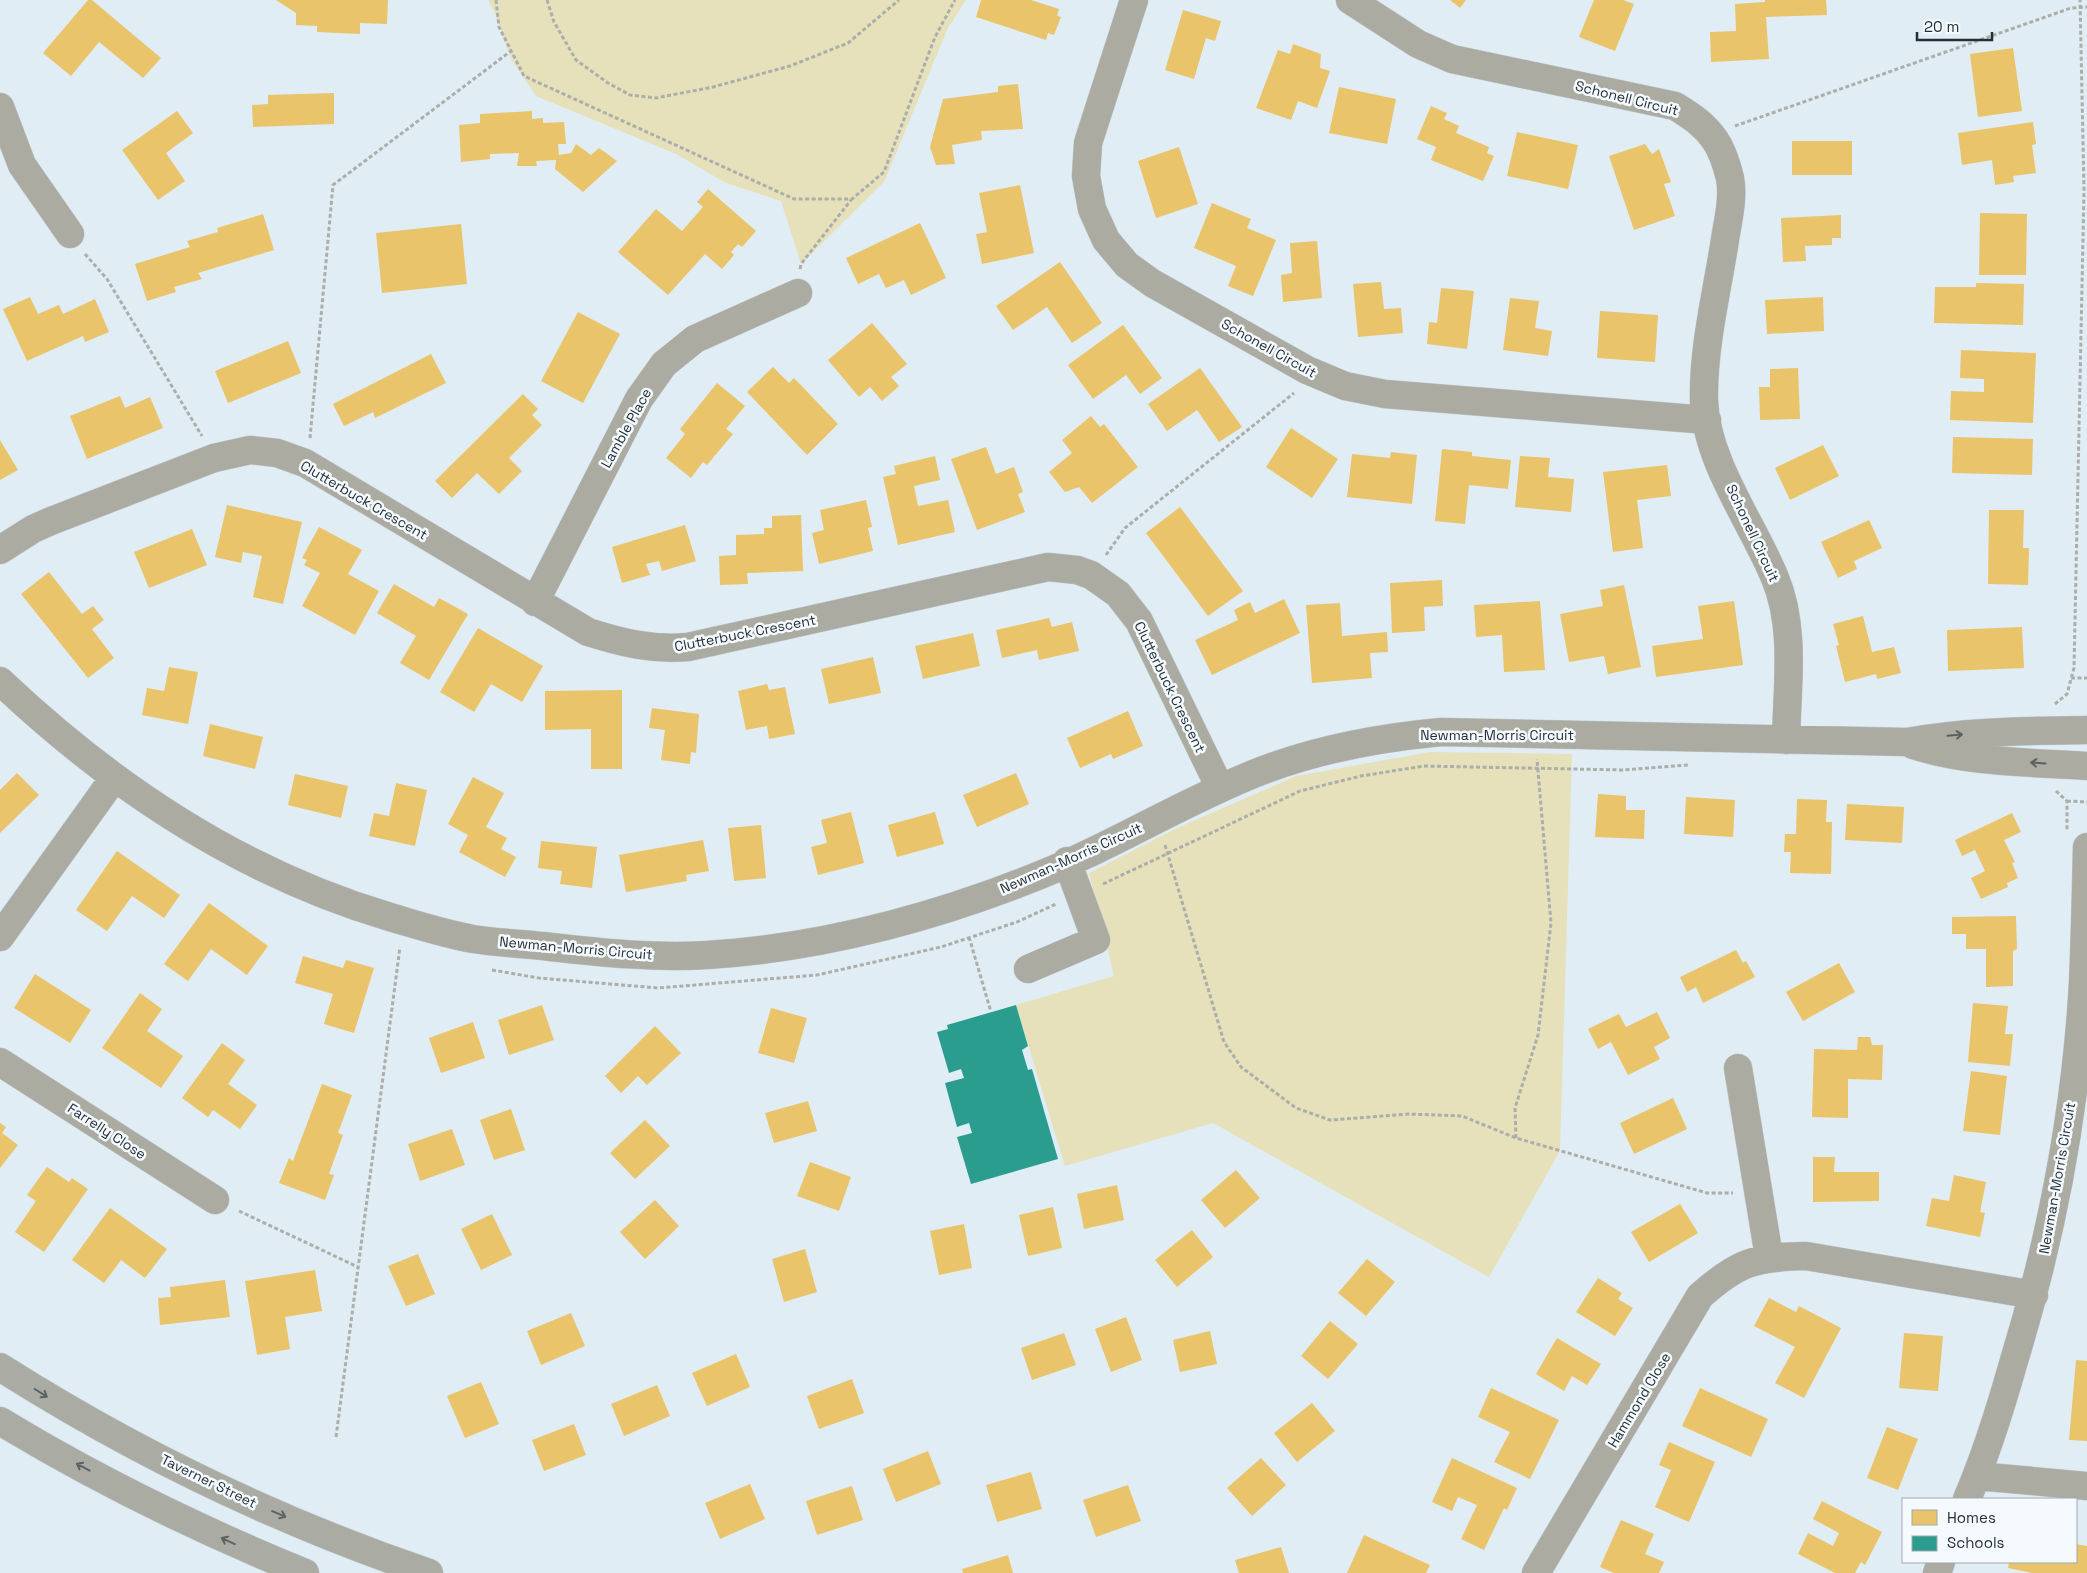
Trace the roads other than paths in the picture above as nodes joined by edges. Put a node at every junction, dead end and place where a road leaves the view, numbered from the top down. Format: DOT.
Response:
graph roads {
  1 [pos="1134,0"];
  2 [pos="1350,0"];
  3 [pos="0,107"];
  4 [pos="70,234"];
  5 [pos="798,293"];
  6 [pos="1707,420"];
  7 [pos="0,550"];
  8 [pos="536,602"];
  9 [pos="0,681"];
  10 [pos="2087,730"];
  11 [pos="1786,740"];
  12 [pos="1907,742"];
  13 [pos="2087,766"];
  14 [pos="114,778"];
  15 [pos="1220,788"];
  16 [pos="2077,841"];
  17 [pos="1067,861"];
  18 [pos="0,937"];
  19 [pos="1028,970"];
  20 [pos="0,1062"];
  21 [pos="1738,1068"];
  22 [pos="215,1200"];
  23 [pos="1769,1257"];
  24 [pos="2034,1295"];
  25 [pos="0,1367"];
  26 [pos="0,1421"];
  27 [pos="2087,1486"];
  28 [pos="1972,1488"];
  29 [pos="305,1573"];
  30 [pos="429,1573"];
  31 [pos="1536,1573"];
  1 -- 6 [label="street, Schonell Circuit"];
  2 -- 6 [label="street, Schonell Circuit"];
  3 -- 4 [label="street"];
  5 -- 8 [label="street, Lamble Place"];
  6 -- 11 [label="street, Schonell Circuit"];
  7 -- 8 [label="street, Clutterbuck Crescent"];
  8 -- 15 [label="street, Clutterbuck Crescent"];
  9 -- 14 [label="street, Newman-Morris Circuit"];
  12 -- 10 [label="street, Newman-Morris Circuit, one-way"];
  11 -- 12 [label="street, Newman-Morris Circuit"];
  11 -- 15 [label="street, Newman-Morris Circuit"];
  13 -- 12 [label="street, Newman-Morris Circuit, one-way"];
  14 -- 17 [label="street, Newman-Morris Circuit"];
  14 -- 18 [label="street"];
  15 -- 17 [label="street, Newman-Morris Circuit"];
  16 -- 24 [label="street, Newman-Morris Circuit"];
  17 -- 19 [label="street"];
  20 -- 22 [label="street, Farrelly Close"];
  21 -- 23 [label="street"];
  23 -- 24 [label="street, Hammond Close"];
  23 -- 31 [label="street, Hammond Close"];
  24 -- 28 [label="street, Newman-Morris Circuit"];
  25 -- 30 [label="main road, Taverner Street, one-way"];
  29 -- 26 [label="main road, one-way"];
  27 -- 28 [label="street"];
}
